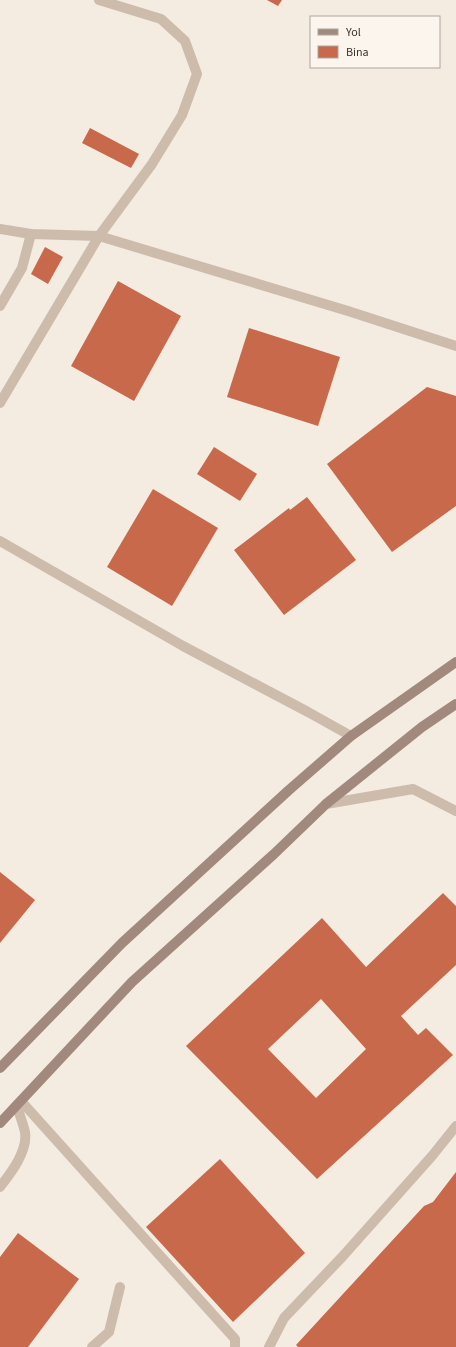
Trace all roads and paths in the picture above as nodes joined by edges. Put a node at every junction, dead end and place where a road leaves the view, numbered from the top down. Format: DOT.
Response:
graph roads {
  1 [pos="101,0"];
  2 [pos="0,229"];
  3 [pos="31,234"];
  4 [pos="99,236"];
  5 [pos="0,306"];
  6 [pos="456,346"];
  7 [pos="0,403"];
  8 [pos="0,541"];
  9 [pos="456,662"];
  10 [pos="456,704"];
  11 [pos="351,736"];
  12 [pos="326,804"];
  13 [pos="456,811"];
  14 [pos="0,1068"];
  15 [pos="19,1103"];
  16 [pos="0,1123"];
  17 [pos="456,1126"];
  18 [pos="0,1187"];
  19 [pos="120,1287"];
  20 [pos="92,1347"];
  21 [pos="235,1347"];
  22 [pos="269,1347"];
  1 -- 4 [label="street"];
  2 -- 3 [label="street"];
  3 -- 4 [label="street"];
  3 -- 5 [label="street"];
  4 -- 6 [label="street"];
  4 -- 7 [label="street"];
  8 -- 11 [label="street"];
  9 -- 11 [label="main road"];
  10 -- 12 [label="main road"];
  11 -- 14 [label="main road"];
  12 -- 13 [label="street"];
  12 -- 15 [label="main road"];
  15 -- 16 [label="main road"];
  15 -- 18 [label="street"];
  15 -- 21 [label="street"];
  17 -- 22 [label="street"];
  19 -- 20 [label="street"];
}
